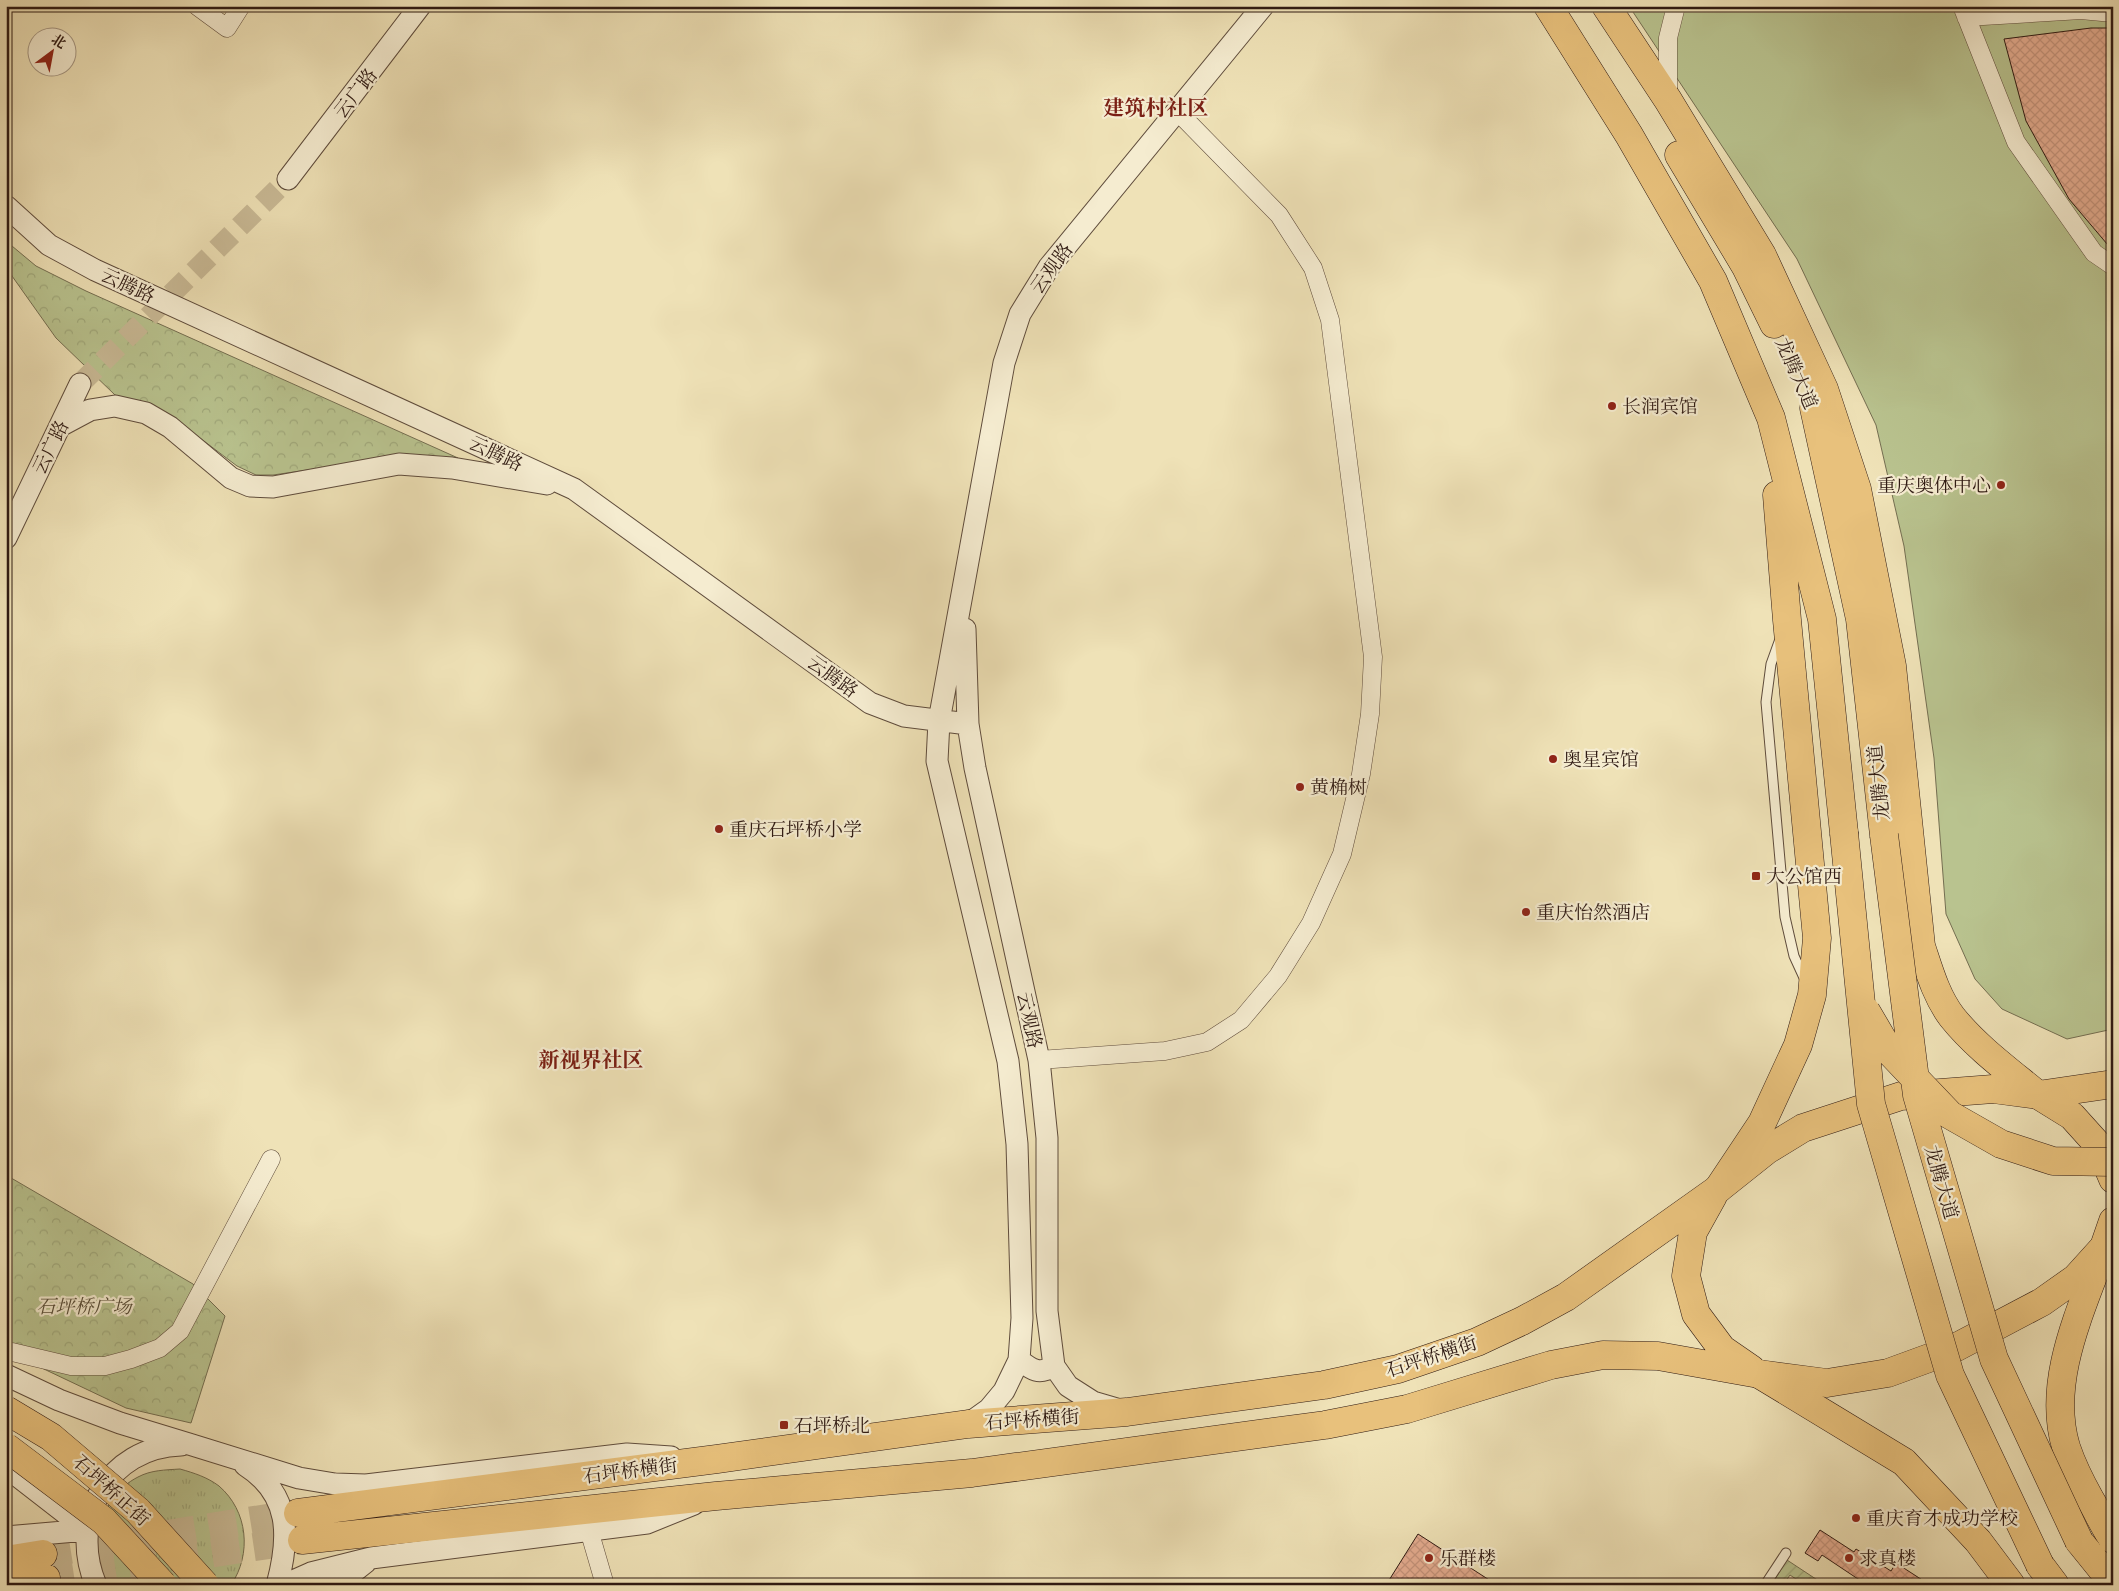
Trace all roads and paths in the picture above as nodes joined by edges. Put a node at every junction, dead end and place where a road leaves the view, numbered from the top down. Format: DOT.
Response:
graph roads {
  1 [pos="197,6"];
  2 [pos="241,6"];
  3 [pos="420,6"];
  4 [pos="1264,6"];
  5 [pos="1548,6"];
  6 [pos="1585,6"];
  7 [pos="1606,6"];
  8 [pos="1676,6"];
  9 [pos="1964,12"];
  10 [pos="2113,13"];
  11 [pos="1668,100"];
  12 [pos="1177,111"];
  13 [pos="1681,159"];
  14 [pos="288,179"];
  15 [pos="6,206"];
  16 [pos="2113,266"];
  17 [pos="80,384"];
  18 [pos="1771,418"];
  19 [pos="60,426"];
  20 [pos="574,489"];
  21 [pos="6,538"];
  22 [pos="964,589"];
  23 [pos="939,721"];
  24 [pos="968,724"];
  25 [pos="1861,1003"];
  26 [pos="1039,1060"];
  27 [pos="2113,1084"];
  28 [pos="2038,1095"];
  29 [pos="270,1159"];
  30 [pos="2113,1162"];
  31 [pos="2113,1179"];
  32 [pos="1718,1188"];
  33 [pos="2113,1221"];
  34 [pos="2108,1244"];
  35 [pos="6,1353"];
  36 [pos="1019,1360"];
  37 [pos="1054,1366"];
  38 [pos="1759,1374"];
  39 [pos="6,1375"];
  40 [pos="6,1410"];
  41 [pos="1127,1412"];
  42 [pos="968,1424"];
  43 [pos="189,1444"];
  44 [pos="6,1447"];
  45 [pos="232,1456"];
  46 [pos="718,1459"];
  47 [pos="6,1467"];
  48 [pos="716,1496"];
  49 [pos="298,1513"];
  50 [pos="87,1530"];
  51 [pos="588,1530"];
  52 [pos="6,1537"];
  53 [pos="2113,1539"];
  54 [pos="302,1540"];
  55 [pos="1786,1553"];
  56 [pos="371,1558"];
  57 [pos="6,1560"];
  58 [pos="2048,1575"];
  59 [pos="6,1583"];
  60 [pos="2113,1583"];
  61 [pos="96,1585"];
  62 [pos="162,1585"];
  63 [pos="205,1585"];
  64 [pos="277,1585"];
  65 [pos="284,1585"];
  66 [pos="337,1585"];
  67 [pos="605,1585"];
  68 [pos="1765,1585"];
  69 [pos="2011,1585"];
  1 -- 2 [label="street"];
  3 -- 14 [label="street, 云广路"];
  4 -- 12 [label="street, 云观路"];
  5 -- 18 [label="main road, 龙腾大道"];
  6 -- 13 [label="main road, 龙腾大道"];
  7 -- 11 [label="main road"];
  8 -- 11 [label="street"];
  9 -- 10 [label="street"];
  9 -- 16 [label="street"];
  11 -- 13 [label="street"];
  11 -- 28 [label="main road"];
  12 -- 22 [label="street, 云观路"];
  12 -- 26 [label="street"];
  13 -- 60 [label="main road, 龙腾大道, bridge"];
  15 -- 20 [label="street, 云腾路"];
  17 -- 19 [label="street, 云广路"];
  18 -- 25 [label="main road, 龙腾大道, bridge"];
  18 -- 32 [label="main road"];
  19 -- 20 [label="street"];
  19 -- 21 [label="street, 云广路"];
  20 -- 23 [label="street, 云腾路"];
  22 -- 23 [label="street, 云观路"];
  22 -- 24 [label="street, 云观路"];
  23 -- 24 [label="street, 云腾路"];
  23 -- 36 [label="street, 云观路"];
  24 -- 26 [label="street, 云观路"];
  25 -- 30 [label="main road, bridge"];
  25 -- 58 [label="main road, 龙腾大道, bridge"];
  26 -- 37 [label="street, 云观路"];
  27 -- 28 [label="main road"];
  28 -- 31 [label="main road"];
  28 -- 32 [label="main road, 石坪桥横街"];
  29 -- 35 [label="street"];
  32 -- 38 [label="main road"];
  32 -- 41 [label="main road, 石坪桥横街"];
  33 -- 34 [label="main road"];
  34 -- 38 [label="main road, 石坪桥横街"];
  34 -- 53 [label="main road"];
  36 -- 37 [label="street"];
  36 -- 42 [label="street, 云观路"];
  37 -- 41 [label="street, 云观路"];
  38 -- 48 [label="main road, 石坪桥横街"];
  38 -- 69 [label="main road"];
  39 -- 43 [label="street"];
  40 -- 63 [label="main road, 石坪桥正街, bridge"];
  41 -- 42 [label="main road, 石坪桥横街"];
  42 -- 46 [label="main road, 石坪桥横街"];
  43 -- 45 [label="street"];
  43 -- 50 [label="street"];
  44 -- 62 [label="main road, 石坪桥正街, bridge"];
  45 -- 46 [label="street"];
  45 -- 64 [label="street"];
  46 -- 49 [label="main road, 石坪桥横街"];
  47 -- 50 [label="street"];
  48 -- 51 [label="street"];
  48 -- 54 [label="main road, 石坪桥横街"];
  50 -- 52 [label="street"];
  50 -- 61 [label="street"];
  51 -- 56 [label="street"];
  51 -- 67 [label="street"];
  55 -- 68 [label="lane"];
  56 -- 65 [label="street"];
  56 -- 66 [label="street"];
  57 -- 59 [label="main road"];
}
